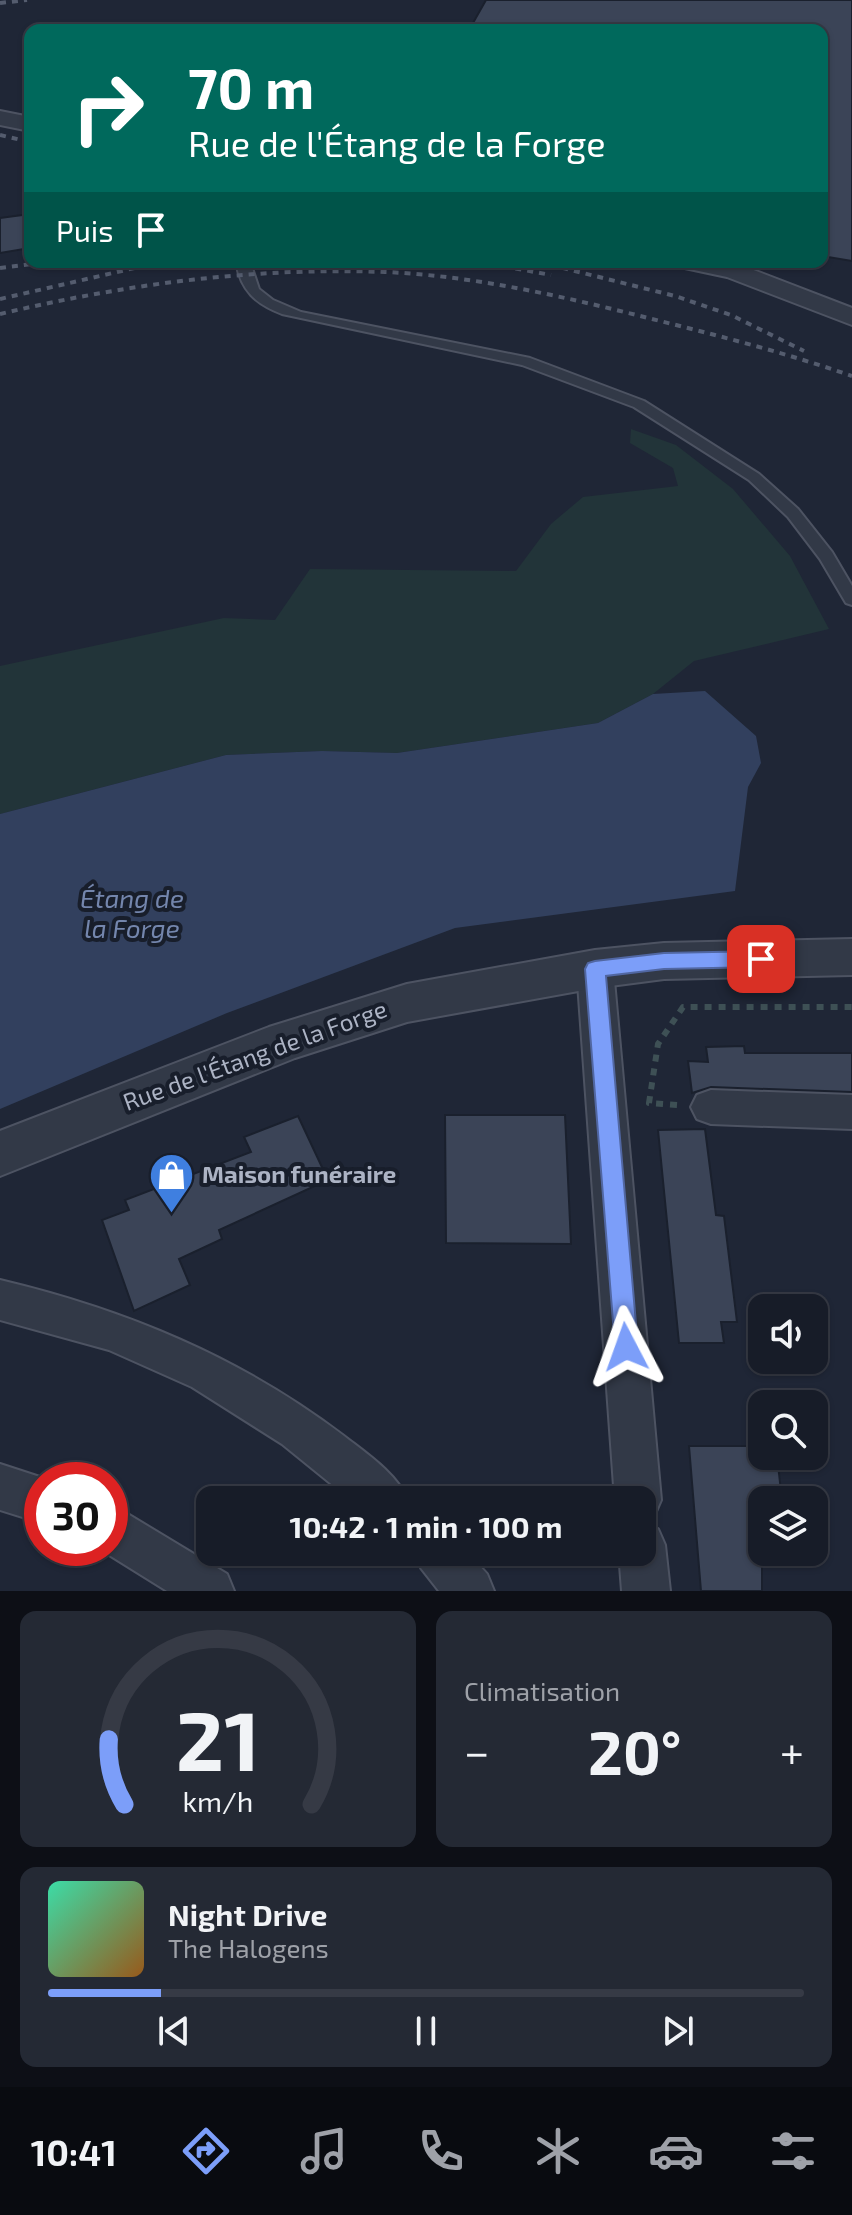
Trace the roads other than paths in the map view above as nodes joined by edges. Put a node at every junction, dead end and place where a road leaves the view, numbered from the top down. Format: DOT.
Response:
graph roads {
  1 [pos="0,118"];
  2 [pos="24,123"];
  3 [pos="244,268"];
  4 [pos="719,268"];
  5 [pos="852,317"];
  6 [pos="852,599"];
  7 [pos="852,957"];
  8 [pos="595,969"];
  9 [pos="711,1107"];
  10 [pos="852,1112"];
  11 [pos="0,1154"];
  12 [pos="0,1300"];
  13 [pos="368,1486"];
  14 [pos="637,1486"];
  15 [pos="0,1487"];
  16 [pos="24,1494"];
  17 [pos="128,1540"];
  18 [pos="449,1566"];
  19 [pos="644,1566"];
  20 [pos="210,1591"];
  21 [pos="470,1591"];
  22 [pos="646,1591"];
  1 -- 2 [label="street"];
  3 -- 6 [label="lane"];
  4 -- 5 [label="street"];
  7 -- 8 [label="street, Rue de l'Étang de la Forge"];
  8 -- 11 [label="street, Rue de l'Étang de la Forge"];
  8 -- 14 [label="street"];
  9 -- 10 [label="street"];
  12 -- 13 [label="street"];
  15 -- 16 [label="street"];
  17 -- 20 [label="street"];
  18 -- 21 [label="street"];
  19 -- 22 [label="street"];
}
